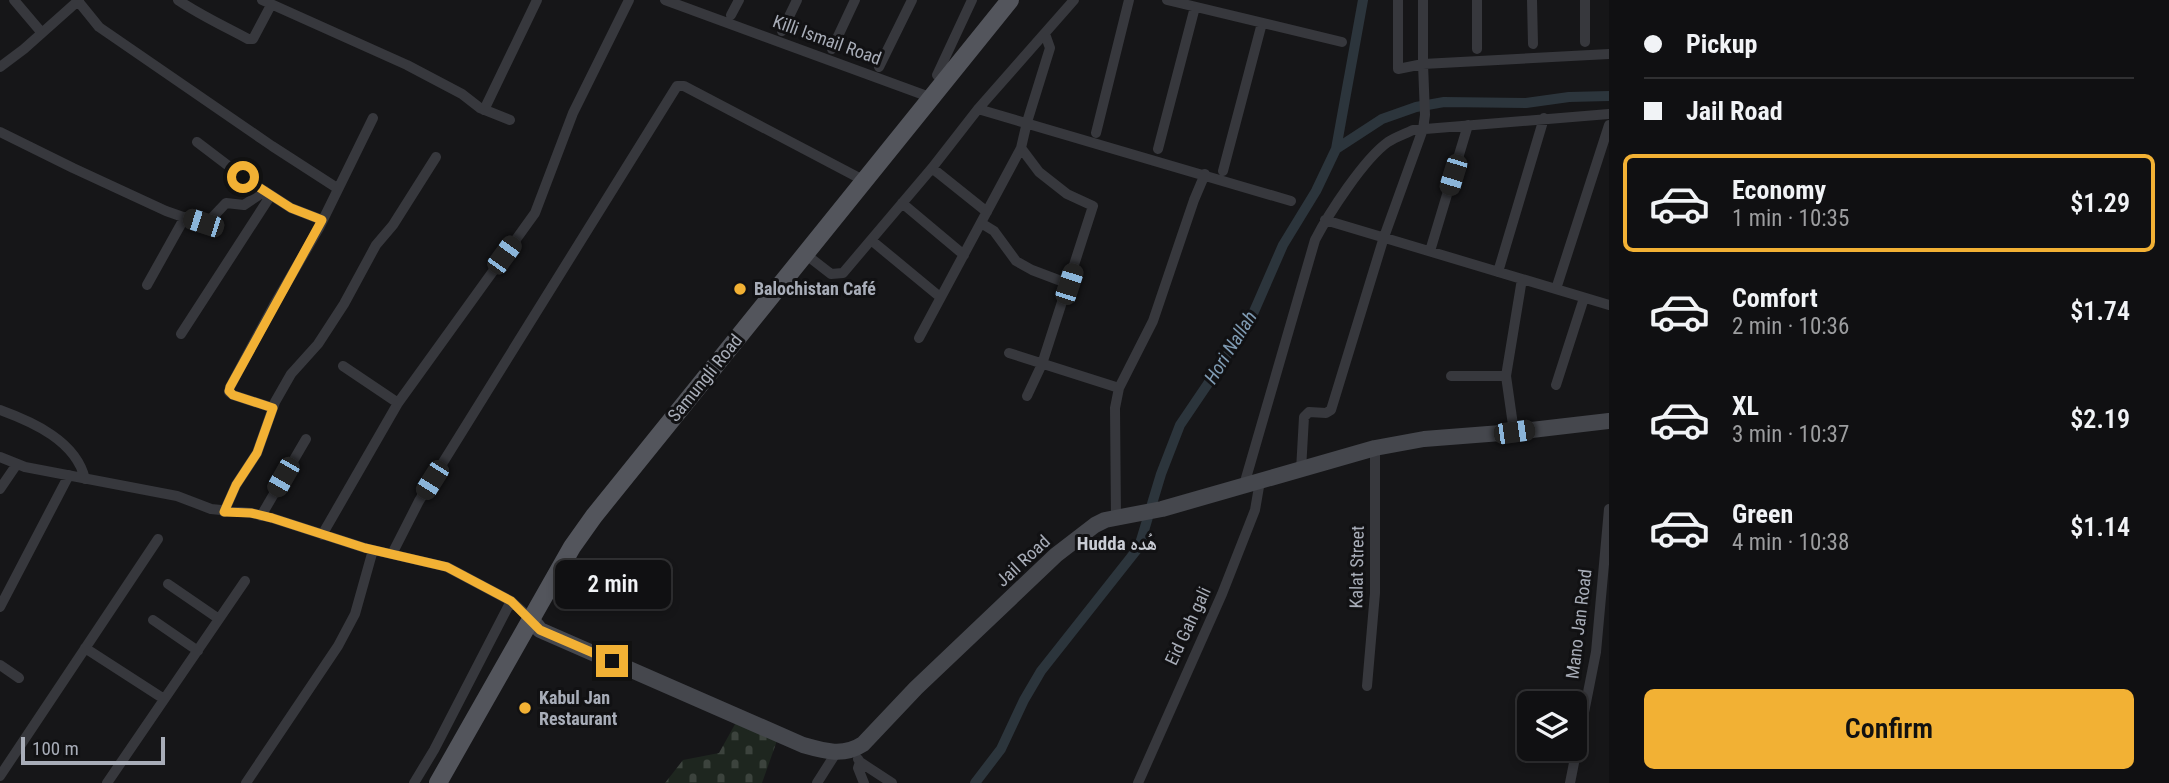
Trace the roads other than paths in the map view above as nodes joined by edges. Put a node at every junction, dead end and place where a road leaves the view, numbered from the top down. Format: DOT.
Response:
graph roads {
  1 [pos="14,0"];
  2 [pos="178,0"];
  3 [pos="537,0"];
  4 [pos="629,0"];
  5 [pos="665,0"];
  6 [pos="739,0"];
  7 [pos="797,0"];
  8 [pos="855,0"];
  9 [pos="912,0"];
  10 [pos="972,0"];
  11 [pos="1010,0"];
  12 [pos="1022,0"];
  13 [pos="1074,0"];
  14 [pos="1129,0"];
  15 [pos="1167,0"];
  16 [pos="1398,0"];
  17 [pos="1423,0"];
  18 [pos="1476,0"];
  19 [pos="1532,0"];
  20 [pos="1586,0"];
  21 [pos="79,1"];
  22 [pos="267,2"];
  23 [pos="1195,7"];
  24 [pos="732,15"];
  25 [pos="1262,23"];
  26 [pos="782,31"];
  27 [pos="42,33"];
  28 [pos="1045,34"];
  29 [pos="1342,41"];
  30 [pos="1585,42"];
  31 [pos="1533,44"];
  32 [pos="832,49"];
  33 [pos="1477,49"];
  34 [pos="1609,54"];
  35 [pos="1423,64"];
  36 [pos="0,67"];
  37 [pos="879,67"];
  38 [pos="937,75"];
  39 [pos="934,99"];
  40 [pos="978,109"];
  41 [pos="485,110"];
  42 [pos="1609,114"];
  43 [pos="373,118"];
  44 [pos="1544,118"];
  45 [pos="510,120"];
  46 [pos="1027,122"];
  47 [pos="1468,125"];
  48 [pos="1609,125"];
  49 [pos="1423,129"];
  50 [pos="0,132"];
  51 [pos="1096,132"];
  52 [pos="197,142"];
  53 [pos="1021,148"];
  54 [pos="1158,149"];
  55 [pos="436,157"];
  56 [pos="932,168"];
  57 [pos="1223,171"];
  58 [pos="1205,174"];
  59 [pos="863,180"];
  60 [pos="337,188"];
  61 [pos="267,193"];
  62 [pos="1291,201"];
  63 [pos="902,203"];
  64 [pos="987,212"];
  65 [pos="185,218"];
  66 [pos="322,220"];
  67 [pos="1325,220"];
  68 [pos="981,223"];
  69 [pos="1384,237"];
  70 [pos="871,240"];
  71 [pos="1430,251"];
  72 [pos="964,255"];
  73 [pos="808,257"];
  74 [pos="1498,272"];
  75 [pos="1522,279"];
  76 [pos="1069,284"];
  77 [pos="147,285"];
  78 [pos="1556,289"];
  79 [pos="940,297"];
  80 [pos="1584,298"];
  81 [pos="1609,305"];
  82 [pos="181,334"];
  83 [pos="919,338"];
  84 [pos="1009,353"];
  85 [pos="1042,364"];
  86 [pos="342,366"];
  87 [pos="1451,376"];
  88 [pos="1506,376"];
  89 [pos="1556,385"];
  90 [pos="1119,388"];
  91 [pos="1027,396"];
  92 [pos="398,403"];
  93 [pos="273,408"];
  94 [pos="0,410"];
  95 [pos="1609,421"];
  96 [pos="1514,432"];
  97 [pos="306,439"];
  98 [pos="1376,449"];
  99 [pos="0,457"];
  100 [pos="17,464"];
  101 [pos="1301,470"];
  102 [pos="69,475"];
  103 [pos="85,479"];
  104 [pos="1261,481"];
  105 [pos="1244,485"];
  106 [pos="0,489"];
  107 [pos="1609,509"];
  108 [pos="224,512"];
  109 [pos="261,516"];
  110 [pos="1116,517"];
  111 [pos="322,535"];
  112 [pos="158,539"];
  113 [pos="373,550"];
  114 [pos="392,554"];
  115 [pos="244,582"];
  116 [pos="168,584"];
  117 [pos="511,601"];
  118 [pos="0,607"];
  119 [pos="219,619"];
  120 [pos="153,620"];
  121 [pos="536,625"];
  122 [pos="85,648"];
  123 [pos="198,651"];
  124 [pos="0,665"];
  125 [pos="19,678"];
  126 [pos="1367,686"];
  127 [pos="164,699"];
  128 [pos="836,753"];
  129 [pos="857,756"];
  130 [pos="0,776"];
  131 [pos="107,783"];
  132 [pos="246,783"];
  133 [pos="414,783"];
  134 [pos="438,783"];
  135 [pos="452,783"];
  136 [pos="817,783"];
  137 [pos="864,783"];
  138 [pos="892,783"];
  139 [pos="1138,783"];
  140 [pos="1570,783"];
  1 -- 27 [label="street"];
  2 -- 22 [label="street"];
  3 -- 41 [label="street"];
  4 -- 92 [label="street"];
  5 -- 39 [label="street, Killi Ismail Road"];
  6 -- 24 [label="street"];
  7 -- 26 [label="street"];
  8 -- 32 [label="street"];
  9 -- 37 [label="street"];
  10 -- 38 [label="street"];
  11 -- 39 [label="main road, Samungli Road"];
  12 -- 39 [label="main road"];
  13 -- 28 [label="street"];
  14 -- 51 [label="street"];
  15 -- 23 [label="street"];
  16 -- 35 [label="street"];
  17 -- 35 [label="street"];
  18 -- 33 [label="street"];
  19 -- 31 [label="street"];
  20 -- 30 [label="street"];
  21 -- 27 [label="street"];
  21 -- 60 [label="street"];
  22 -- 41 [label="street"];
  23 -- 25 [label="street"];
  23 -- 54 [label="street"];
  25 -- 29 [label="street"];
  25 -- 57 [label="street"];
  27 -- 36 [label="street"];
  28 -- 40 [label="street"];
  28 -- 46 [label="street"];
  34 -- 35 [label="street"];
  35 -- 49 [label="street"];
  39 -- 59 [label="main road, Samungli Road"];
  39 -- 73 [label="main road, Samungli Road"];
  40 -- 46 [label="street"];
  40 -- 56 [label="street"];
  41 -- 45 [label="street"];
  42 -- 44 [label="street"];
  43 -- 60 [label="street"];
  44 -- 47 [label="street"];
  44 -- 74 [label="street"];
  46 -- 53 [label="street"];
  46 -- 58 [label="street"];
  47 -- 49 [label="street"];
  47 -- 71 [label="street"];
  48 -- 78 [label="street"];
  49 -- 67 [label="street"];
  49 -- 69 [label="street"];
  50 -- 65 [label="street"];
  52 -- 61 [label="street"];
  53 -- 64 [label="street"];
  53 -- 76 [label="street"];
  55 -- 93 [label="street"];
  56 -- 63 [label="street"];
  56 -- 64 [label="street"];
  58 -- 62 [label="street"];
  58 -- 90 [label="street"];
  59 -- 73 [label="main road, Samungli Road"];
  59 -- 114 [label="street"];
  60 -- 66 [label="street"];
  61 -- 65 [label="street"];
  61 -- 66 [label="street"];
  61 -- 82 [label="street"];
  63 -- 70 [label="street"];
  63 -- 72 [label="street"];
  64 -- 68 [label="street"];
  65 -- 77 [label="street"];
  66 -- 93 [label="street"];
  67 -- 69 [label="street"];
  67 -- 105 [label="street"];
  68 -- 72 [label="street"];
  68 -- 76 [label="street"];
  69 -- 71 [label="street"];
  69 -- 101 [label="street"];
  70 -- 73 [label="street"];
  70 -- 79 [label="street"];
  71 -- 74 [label="street"];
  72 -- 79 [label="street"];
  73 -- 121 [label="main road, Samungli Road"];
  74 -- 75 [label="street"];
  75 -- 78 [label="street"];
  75 -- 88 [label="street"];
  76 -- 85 [label="street"];
  78 -- 80 [label="street"];
  79 -- 83 [label="street"];
  80 -- 81 [label="street"];
  80 -- 89 [label="street"];
  84 -- 85 [label="street"];
  85 -- 90 [label="street"];
  85 -- 91 [label="street"];
  86 -- 92 [label="street"];
  87 -- 88 [label="street"];
  88 -- 96 [label="street"];
  90 -- 110 [label="street"];
  92 -- 111 [label="street"];
  93 -- 108 [label="street"];
  94 -- 103 [label="street"];
  95 -- 96 [label="main road, Jail Road"];
  96 -- 98 [label="main road, Jail Road"];
  97 -- 109 [label="street"];
  98 -- 101 [label="main road, Jail Road"];
  98 -- 126 [label="street, Kalat Street"];
  99 -- 100 [label="street"];
  100 -- 102 [label="street"];
  100 -- 106 [label="street"];
  101 -- 104 [label="main road, Jail Road"];
  102 -- 103 [label="street"];
  102 -- 118 [label="street"];
  103 -- 108 [label="street"];
  104 -- 105 [label="main road, Jail Road"];
  104 -- 139 [label="street, Eid Gah gali"];
  105 -- 110 [label="main road, Jail Road"];
  107 -- 140 [label="street, Mano Jan Road"];
  108 -- 109 [label="street"];
  109 -- 111 [label="street"];
  110 -- 129 [label="main road, Jail Road"];
  111 -- 113 [label="street"];
  112 -- 122 [label="street"];
  113 -- 114 [label="street"];
  113 -- 132 [label="street"];
  114 -- 117 [label="street"];
  115 -- 119 [label="street"];
  116 -- 119 [label="street"];
  117 -- 121 [label="street"];
  117 -- 133 [label="street"];
  119 -- 123 [label="street"];
  120 -- 123 [label="street"];
  121 -- 128 [label="main road"];
  121 -- 134 [label="main road, Samungli Road"];
  121 -- 135 [label="main road, Samungli Road"];
  122 -- 127 [label="street"];
  122 -- 130 [label="street"];
  123 -- 127 [label="street"];
  124 -- 125 [label="street"];
  127 -- 131 [label="street"];
  128 -- 129 [label="main road"];
  128 -- 136 [label="street"];
  129 -- 137 [label="street"];
  129 -- 138 [label="street"];
}
